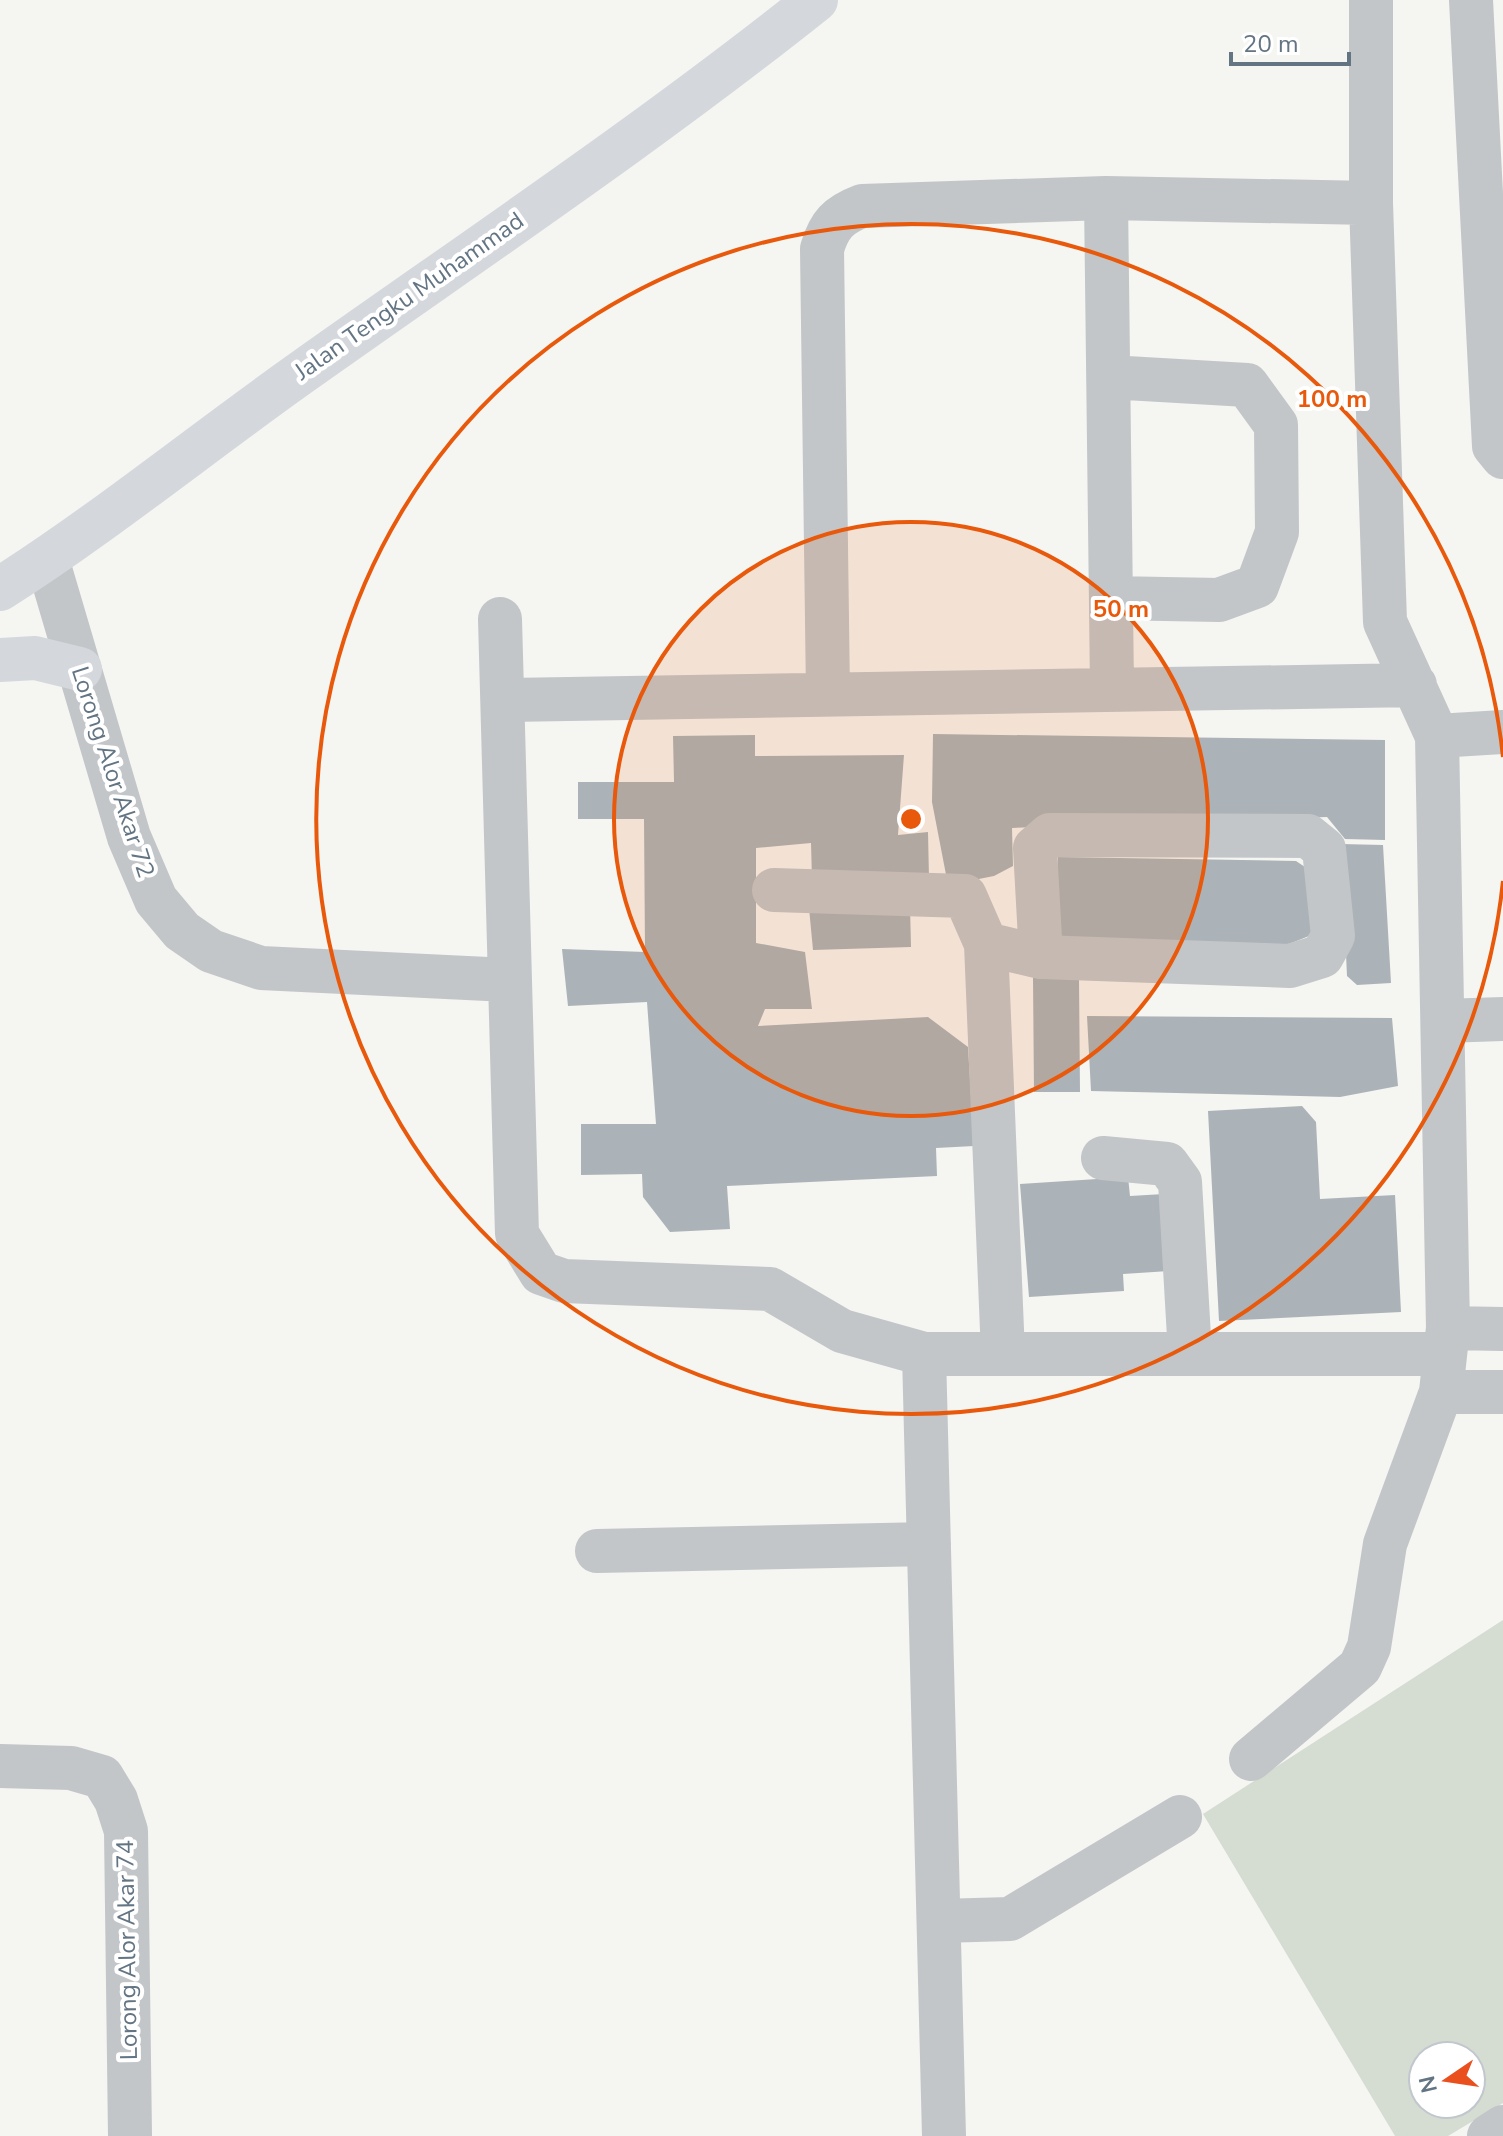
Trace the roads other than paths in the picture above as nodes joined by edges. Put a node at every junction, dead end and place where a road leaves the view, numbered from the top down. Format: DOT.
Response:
graph roads {
  1 [pos="816,0"];
  2 [pos="1371,0"];
  3 [pos="1471,0"];
  4 [pos="1106,198"];
  5 [pos="1371,203"];
  6 [pos="1109,377"];
  7 [pos="1503,457"];
  8 [pos="47,559"];
  9 [pos="0,589"];
  10 [pos="1111,598"];
  11 [pos="500,619"];
  12 [pos="0,660"];
  13 [pos="80,669"];
  14 [pos="1415,685"];
  15 [pos="1112,687"];
  16 [pos="828,694"];
  17 [pos="503,700"];
  18 [pos="1503,732"];
  19 [pos="1437,736"];
  20 [pos="774,890"];
  21 [pos="986,944"];
  22 [pos="1041,957"];
  23 [pos="508,980"];
  24 [pos="1503,1019"];
  25 [pos="1443,1021"];
  26 [pos="1103,1158"];
  27 [pos="1503,1329"];
  28 [pos="924,1354"];
  29 [pos="1003,1354"];
  30 [pos="1190,1354"];
  31 [pos="1445,1358"];
  32 [pos="1503,1392"];
  33 [pos="929,1544"];
  34 [pos="597,1551"];
  35 [pos="1251,1759"];
  36 [pos="0,1766"];
  37 [pos="1180,1817"];
  38 [pos="940,1921"];
  39 [pos="1503,2127"];
  40 [pos="130,2136"];
  41 [pos="944,2136"];
  42 [pos="1489,2136"];
  1 -- 8 [label="main road, Jalan Tengku Muhammad"];
  2 -- 5 [label="street"];
  3 -- 7 [label="street"];
  4 -- 5 [label="street"];
  4 -- 6 [label="street"];
  4 -- 16 [label="street"];
  5 -- 14 [label="street"];
  6 -- 10 [label="street"];
  6 -- 10 [label="street"];
  8 -- 9 [label="main road, Jalan Tengku Muhammad"];
  8 -- 13 [label="street, Lorong Alor Akar 72"];
  10 -- 15 [label="street"];
  11 -- 17 [label="street"];
  12 -- 13 [label="main road"];
  13 -- 23 [label="street, Lorong Alor Akar 72"];
  14 -- 15 [label="street"];
  14 -- 19 [label="street"];
  15 -- 16 [label="street"];
  16 -- 17 [label="street"];
  17 -- 23 [label="street"];
  18 -- 19 [label="street"];
  19 -- 25 [label="street"];
  20 -- 21 [label="street"];
  21 -- 22 [label="street"];
  21 -- 29 [label="street"];
  22 -- 22 [label="street"];
  23 -- 28 [label="street"];
  24 -- 25 [label="street"];
  25 -- 31 [label="street"];
  26 -- 30 [label="street"];
  27 -- 31 [label="street"];
  28 -- 29 [label="street"];
  28 -- 33 [label="street"];
  29 -- 30 [label="street"];
  30 -- 31 [label="street"];
  31 -- 32 [label="street"];
  31 -- 35 [label="street"];
  33 -- 34 [label="street"];
  33 -- 38 [label="street"];
  36 -- 40 [label="street, Lorong Alor Akar 74"];
  37 -- 38 [label="street"];
  38 -- 41 [label="street"];
  39 -- 42 [label="street"];
}
